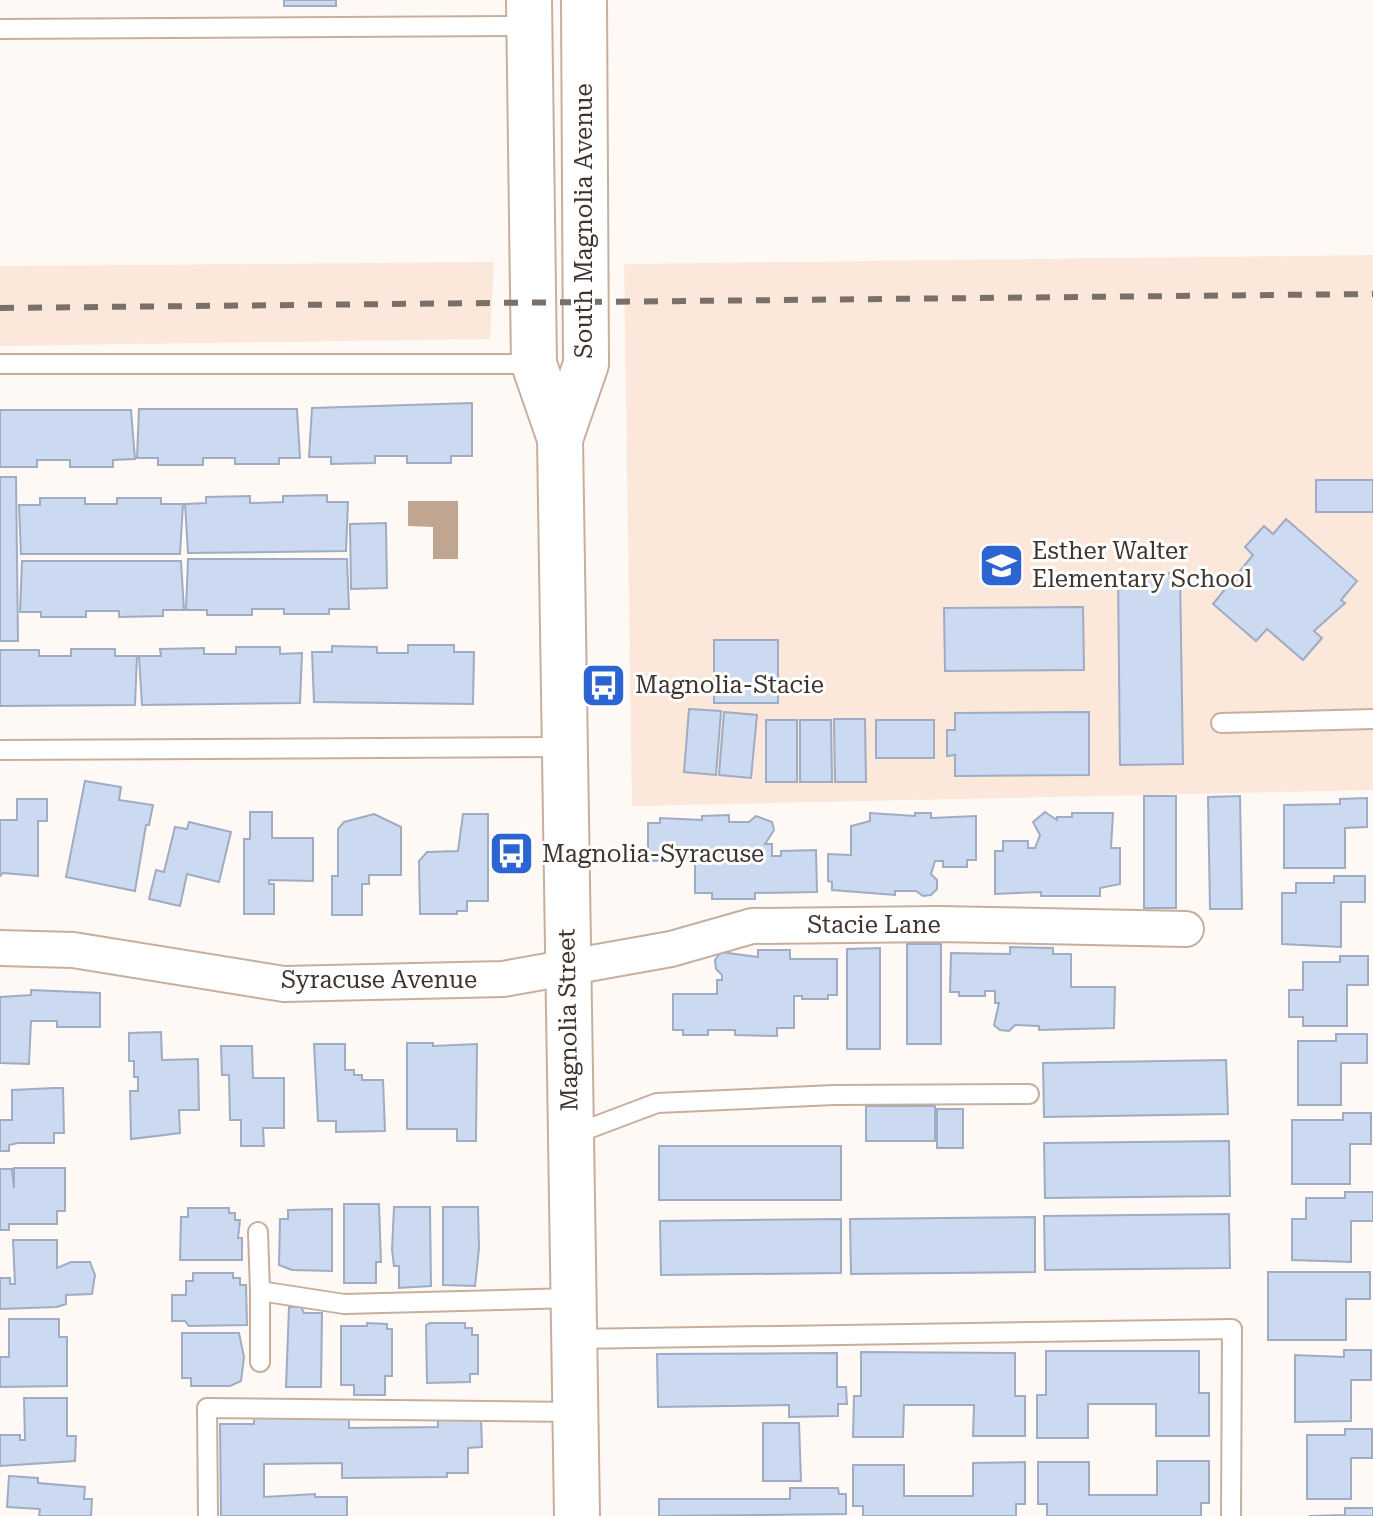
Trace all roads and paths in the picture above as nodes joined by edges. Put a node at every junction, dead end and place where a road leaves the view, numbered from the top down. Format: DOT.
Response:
graph roads {
  1 [pos="584,0"];
  2 [pos="529,13"];
  3 [pos="0,29"];
  4 [pos="0,364"];
  5 [pos="534,364"];
  6 [pos="560,439"];
  7 [pos="561,524"];
  8 [pos="1373,719"];
  9 [pos="1221,723"];
  10 [pos="566,747"];
  11 [pos="0,750"];
  12 [pos="1186,929"];
  13 [pos="0,948"];
  14 [pos="567,970"];
  15 [pos="1029,1094"];
  16 [pos="570,1136"];
  17 [pos="258,1232"];
  18 [pos="260,1291"];
  19 [pos="573,1318"];
  20 [pos="260,1362"];
  21 [pos="575,1412"];
  22 [pos="208,1516"];
  23 [pos="577,1516"];
  24 [pos="1231,1516"];
  1 -- 6 [label="main road, South Magnolia Avenue"];
  2 -- 3 [label="lane"];
  2 -- 5 [label="main road, South Magnolia Avenue"];
  4 -- 5 [label="lane"];
  5 -- 6 [label="main road, South Magnolia Avenue"];
  6 -- 7 [label="main road, South Magnolia Avenue"];
  7 -- 10 [label="main road, Magnolia Street"];
  8 -- 9 [label="lane"];
  10 -- 11 [label="lane"];
  10 -- 14 [label="main road, Magnolia Street"];
  12 -- 14 [label="street, Stacie Lane"];
  13 -- 14 [label="street, Syracuse Avenue"];
  14 -- 16 [label="main road, Magnolia Street"];
  15 -- 16 [label="lane"];
  16 -- 19 [label="main road, Magnolia Street"];
  17 -- 18 [label="lane"];
  18 -- 19 [label="lane"];
  18 -- 20 [label="lane"];
  19 -- 21 [label="main road, Magnolia Street"];
  19 -- 24 [label="lane"];
  21 -- 22 [label="lane"];
  21 -- 23 [label="main road, Magnolia Street"];
}
